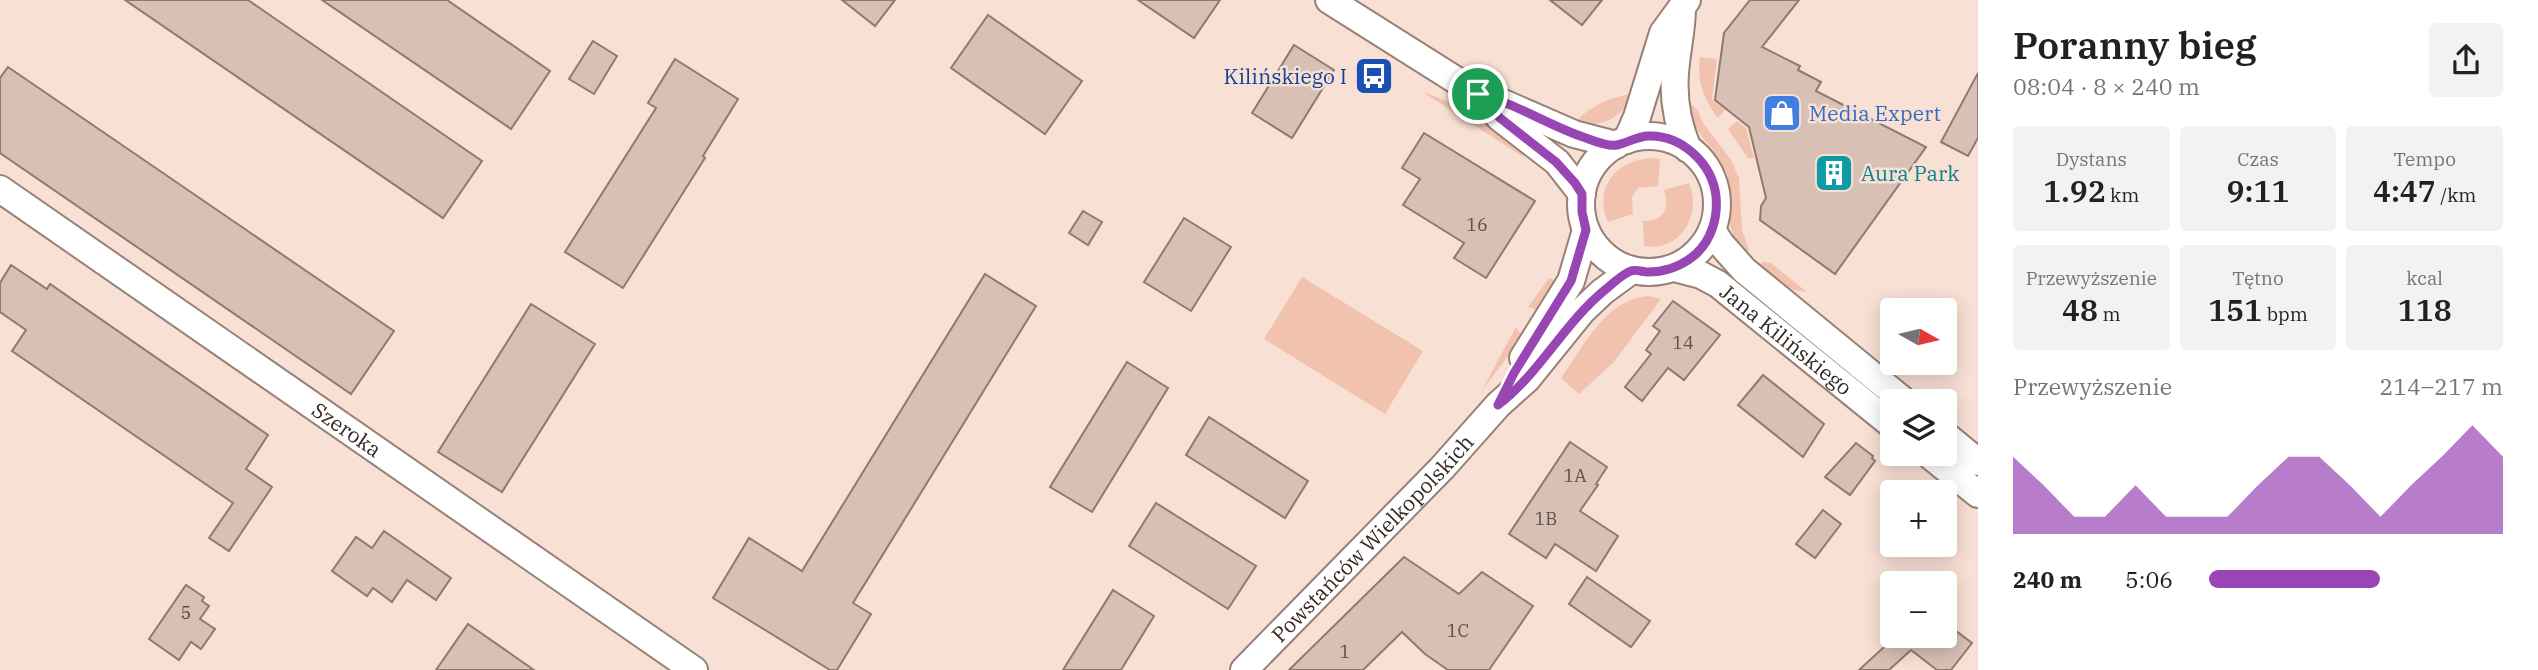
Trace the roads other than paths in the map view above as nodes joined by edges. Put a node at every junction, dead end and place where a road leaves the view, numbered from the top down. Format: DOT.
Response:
graph roads {
  1 [pos="1329,0"];
  2 [pos="1684,4"];
  3 [pos="1478,94"];
  4 [pos="1621,143"];
  5 [pos="1688,149"];
  6 [pos="0,189"];
  7 [pos="1582,194"];
  8 [pos="1586,230"];
  9 [pos="1712,230"];
  10 [pos="1674,268"];
  11 [pos="1632,270"];
  12 [pos="1889,389"];
  13 [pos="1498,405"];
  14 [pos="1880,415"];
  15 [pos="1957,444"];
  16 [pos="1977,460"];
  17 [pos="1943,466"];
  18 [pos="1954,475"];
  19 [pos="1978,494"];
  20 [pos="694,670"];
  21 [pos="1244,670"];
  1 -- 3 [label="street"];
  2 -- 4 [label="street"];
  2 -- 5 [label="street"];
  3 -- 4 [label="street"];
  3 -- 7 [label="street"];
  4 -- 5 [label="street"];
  4 -- 7 [label="street"];
  5 -- 9 [label="street"];
  6 -- 20 [label="street, Szeroka"];
  7 -- 8 [label="street"];
  8 -- 11 [label="street"];
  8 -- 13 [label="street, Powstańców Wielkopolskich"];
  9 -- 10 [label="street"];
  9 -- 12 [label="street, Jana Kilińskiego"];
  10 -- 11 [label="street"];
  10 -- 14 [label="street, Jana Kilińskiego"];
  11 -- 13 [label="street, Powstańców Wielkopolskich"];
  13 -- 21 [label="street, Powstańców Wielkopolskich"];
  15 -- 16 [label="street"];
  16 -- 18 [label="street"];
  17 -- 18 [label="street"];
  18 -- 19 [label="street"];
}
